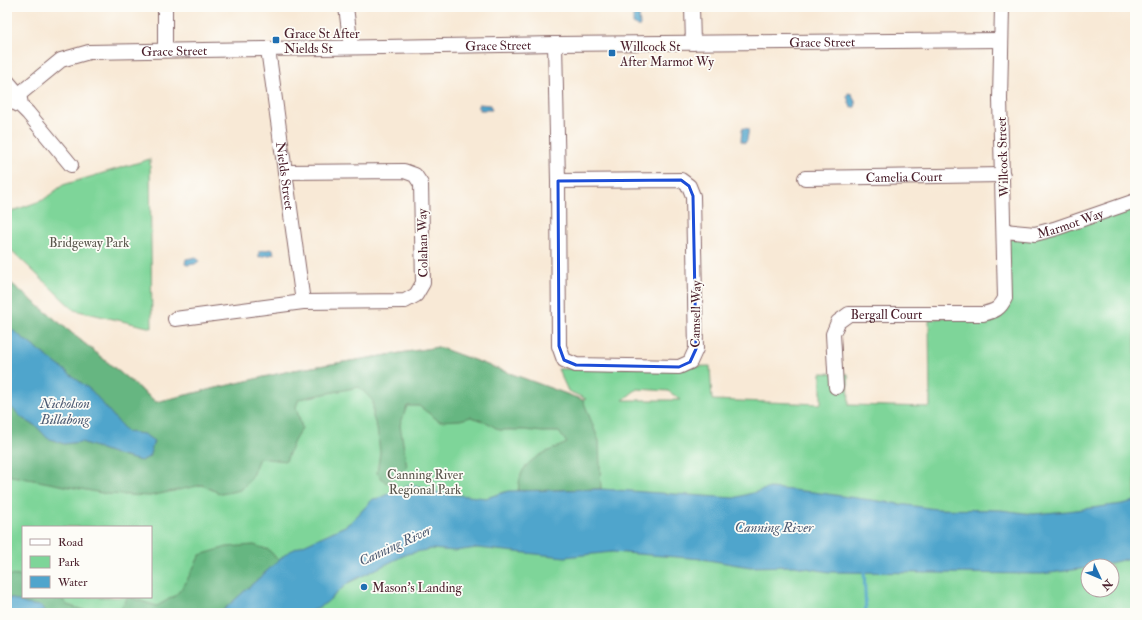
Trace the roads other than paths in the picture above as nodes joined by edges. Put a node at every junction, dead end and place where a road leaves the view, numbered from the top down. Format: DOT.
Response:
graph roads {
  1 [pos="165,7"];
  2 [pos="346,7"];
  3 [pos="692,7"];
  4 [pos="1002,7"];
  5 [pos="1001,40"];
  6 [pos="693,43"];
  7 [pos="555,44"];
  8 [pos="351,47"];
  9 [pos="268,49"];
  10 [pos="165,50"];
  11 [pos="7,81"];
  12 [pos="15,100"];
  13 [pos="71,165"];
  14 [pos="285,172"];
  15 [pos="1003,175"];
  16 [pos="805,178"];
  17 [pos="558,181"];
  18 [pos="1135,201"];
  19 [pos="1004,231"];
  20 [pos="303,302"];
  21 [pos="1001,307"];
  22 [pos="176,318"];
  23 [pos="836,388"];
  1 -- 10 [label="street"];
  2 -- 8 [label="street"];
  3 -- 6 [label="street"];
  4 -- 5 [label="street, Willcock Street"];
  5 -- 6 [label="street, Grace Street"];
  5 -- 15 [label="street, Willcock Street"];
  6 -- 7 [label="street, Grace Street"];
  7 -- 8 [label="street, Grace Street"];
  7 -- 17 [label="street, Camsell Way"];
  8 -- 9 [label="street, Grace Street"];
  9 -- 10 [label="street, Grace Street"];
  9 -- 14 [label="street, Nields Street"];
  10 -- 12 [label="street, Grace Street"];
  11 -- 12 [label="street"];
  12 -- 13 [label="street"];
  14 -- 20 [label="street, Nields Street"];
  14 -- 20 [label="street, Colahan Way"];
  15 -- 16 [label="street, Camelia Court"];
  15 -- 19 [label="street, Willcock Street"];
  17 -- 17 [label="street, Camsell Way"];
  18 -- 19 [label="street, Marmot Way"];
  19 -- 21 [label="street, Willcock Street"];
  20 -- 22 [label="street, Colahan Way"];
  21 -- 23 [label="street, Bergall Court"];
}
